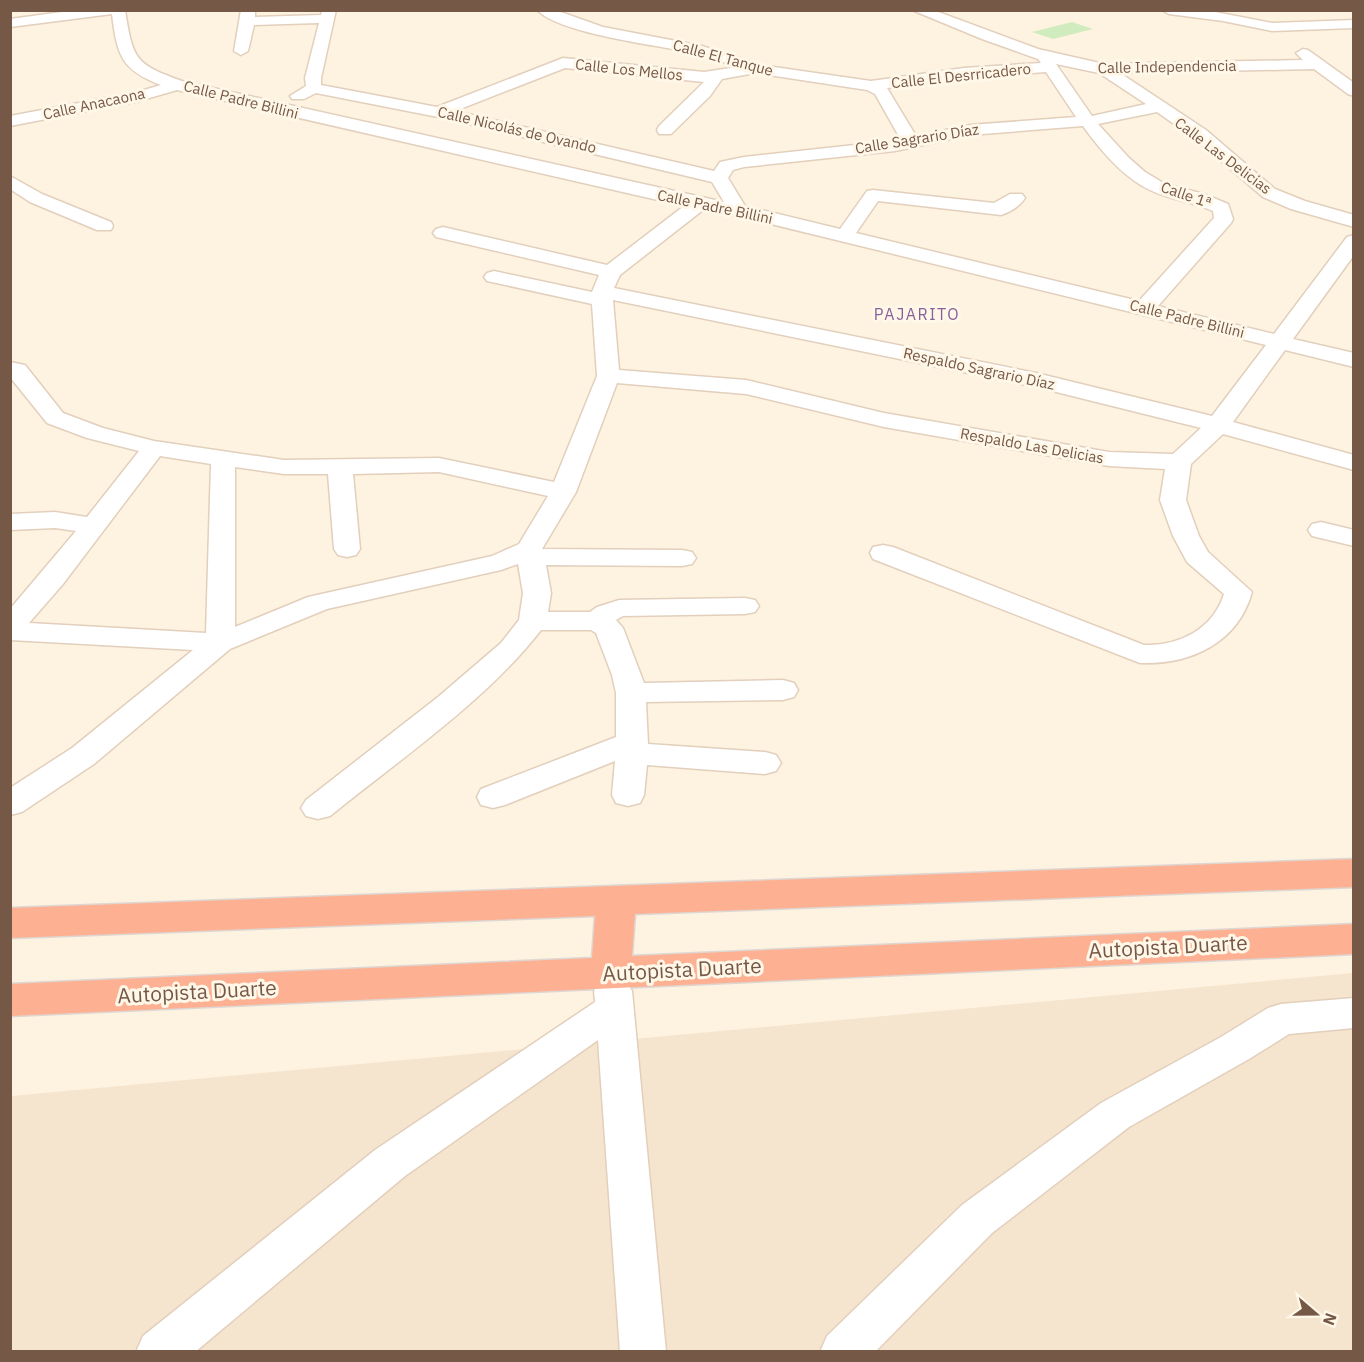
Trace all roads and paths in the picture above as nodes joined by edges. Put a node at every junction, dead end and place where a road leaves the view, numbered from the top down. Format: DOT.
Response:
graph roads {
  1 [pos="116,10"];
  2 [pos="544,10"];
  3 [pos="919,10"];
  4 [pos="1169,10"];
  5 [pos="327,15"];
  6 [pos="248,16"];
  7 [pos="10,23"];
  8 [pos="1353,24"];
  9 [pos="1272,27"];
  10 [pos="241,51"];
  11 [pos="1047,61"];
  12 [pos="1320,66"];
  13 [pos="1343,66"];
  14 [pos="756,68"];
  15 [pos="1104,69"];
  16 [pos="715,77"];
  17 [pos="177,85"];
  18 [pos="871,86"];
  19 [pos="314,88"];
  20 [pos="1353,91"];
  21 [pos="267,107"];
  22 [pos="1157,107"];
  23 [pos="438,112"];
  24 [pos="10,121"];
  25 [pos="1089,121"];
  26 [pos="665,130"];
  27 [pos="911,142"];
  28 [pos="719,178"];
  29 [pos="10,181"];
  30 [pos="1016,198"];
  31 [pos="699,204"];
  32 [pos="738,210"];
  33 [pos="1353,221"];
  34 [pos="104,226"];
  35 [pos="443,233"];
  36 [pos="844,237"];
  37 [pos="1353,241"];
  38 [pos="494,277"];
  39 [pos="604,288"];
  40 [pos="1144,309"];
  41 [pos="1279,342"];
  42 [pos="1353,360"];
  43 [pos="10,369"];
  44 [pos="608,376"];
  45 [pos="1218,425"];
  46 [pos="154,448"];
  47 [pos="223,458"];
  48 [pos="1179,462"];
  49 [pos="1353,463"];
  50 [pos="340,465"];
  51 [pos="563,492"];
  52 [pos="10,522"];
  53 [pos="94,526"];
  54 [pos="1321,530"];
  55 [pos="1353,538"];
  56 [pos="347,549"];
  57 [pos="530,553"];
  58 [pos="883,553"];
  59 [pos="682,558"];
  60 [pos="745,606"];
  61 [pos="533,621"];
  62 [pos="597,621"];
  63 [pos="10,627"];
  64 [pos="10,631"];
  65 [pos="220,643"];
  66 [pos="783,690"];
  67 [pos="631,693"];
  68 [pos="633,747"];
  69 [pos="765,763"];
  70 [pos="628,795"];
  71 [pos="493,797"];
  72 [pos="10,804"];
  73 [pos="318,808"];
  74 [pos="1353,873"];
  75 [pos="616,902"];
  76 [pos="10,923"];
  77 [pos="1353,939"];
  78 [pos="613,991"];
  79 [pos="10,1000"];
  80 [pos="1353,1013"];
  81 [pos="159,1352"];
  82 [pos="643,1352"];
  83 [pos="843,1352"];
  1 -- 7 [label="street"];
  1 -- 17 [label="street, Calle Padre Billini"];
  2 -- 14 [label="street, Calle El Tanque"];
  3 -- 11 [label="street, Calle Independencia"];
  4 -- 9 [label="street"];
  5 -- 6 [label="street"];
  5 -- 19 [label="street"];
  6 -- 10 [label="street"];
  8 -- 9 [label="street"];
  9 -- 12 [label="street"];
  11 -- 15 [label="street, Calle Independencia"];
  11 -- 18 [label="street, Calle El Desrricadero"];
  11 -- 25 [label="street, Calle 1ª"];
  12 -- 13 [label="street, Calle Independencia"];
  12 -- 15 [label="street, Calle Independencia"];
  12 -- 20 [label="street"];
  14 -- 16 [label="street, Calle Los Mellos"];
  14 -- 18 [label="street, Calle El Tanque"];
  15 -- 22 [label="street, Calle Las Delicias"];
  16 -- 23 [label="street, Calle Los Mellos"];
  16 -- 26 [label="street"];
  17 -- 21 [label="street, Calle Padre Billini"];
  17 -- 24 [label="street, Calle Anacaona"];
  18 -- 27 [label="street"];
  19 -- 21 [label="street"];
  19 -- 23 [label="street, Calle Nicolás de Ovando"];
  21 -- 31 [label="street, Calle Padre Billini"];
  22 -- 25 [label="street, Calle Sagrario Díaz"];
  22 -- 33 [label="street, Calle Las Delicias"];
  23 -- 28 [label="street, Calle Nicolás de Ovando"];
  25 -- 27 [label="street, Calle Sagrario Díaz"];
  25 -- 40 [label="street, Calle 1ª"];
  27 -- 28 [label="street, Calle Sagrario Díaz"];
  28 -- 32 [label="street"];
  29 -- 34 [label="street"];
  30 -- 36 [label="street"];
  31 -- 32 [label="street, Calle Padre Billini"];
  31 -- 39 [label="street"];
  32 -- 36 [label="street, Calle Padre Billini"];
  35 -- 39 [label="street"];
  36 -- 40 [label="street, Calle Padre Billini"];
  37 -- 41 [label="street"];
  38 -- 39 [label="street"];
  39 -- 44 [label="street"];
  39 -- 45 [label="street, Respaldo Sagrario Díaz"];
  40 -- 41 [label="street, Calle Padre Billini"];
  41 -- 42 [label="street, Calle Padre Billini"];
  41 -- 45 [label="street"];
  43 -- 46 [label="street"];
  44 -- 48 [label="street, Respaldo Las Delicias"];
  44 -- 51 [label="street"];
  45 -- 48 [label="street"];
  45 -- 49 [label="street, Respaldo Sagrario Díaz"];
  46 -- 47 [label="street"];
  46 -- 53 [label="street"];
  47 -- 50 [label="street"];
  47 -- 65 [label="street"];
  48 -- 58 [label="street"];
  50 -- 51 [label="street"];
  50 -- 56 [label="street"];
  51 -- 57 [label="street"];
  52 -- 53 [label="street"];
  53 -- 63 [label="street"];
  54 -- 55 [label="street"];
  57 -- 59 [label="street"];
  57 -- 61 [label="street"];
  57 -- 65 [label="street"];
  60 -- 62 [label="street"];
  61 -- 62 [label="street"];
  61 -- 73 [label="street"];
  62 -- 67 [label="street"];
  64 -- 65 [label="street"];
  65 -- 72 [label="street"];
  66 -- 67 [label="street"];
  67 -- 68 [label="street"];
  68 -- 69 [label="street"];
  68 -- 70 [label="street"];
  68 -- 71 [label="street"];
  74 -- 75 [label="highway"];
  75 -- 76 [label="highway"];
  75 -- 78 [label="highway"];
  77 -- 78 [label="highway, Autopista Duarte"];
  78 -- 79 [label="highway, Autopista Duarte"];
  78 -- 81 [label="street"];
  78 -- 82 [label="street"];
  80 -- 83 [label="street"];
}
